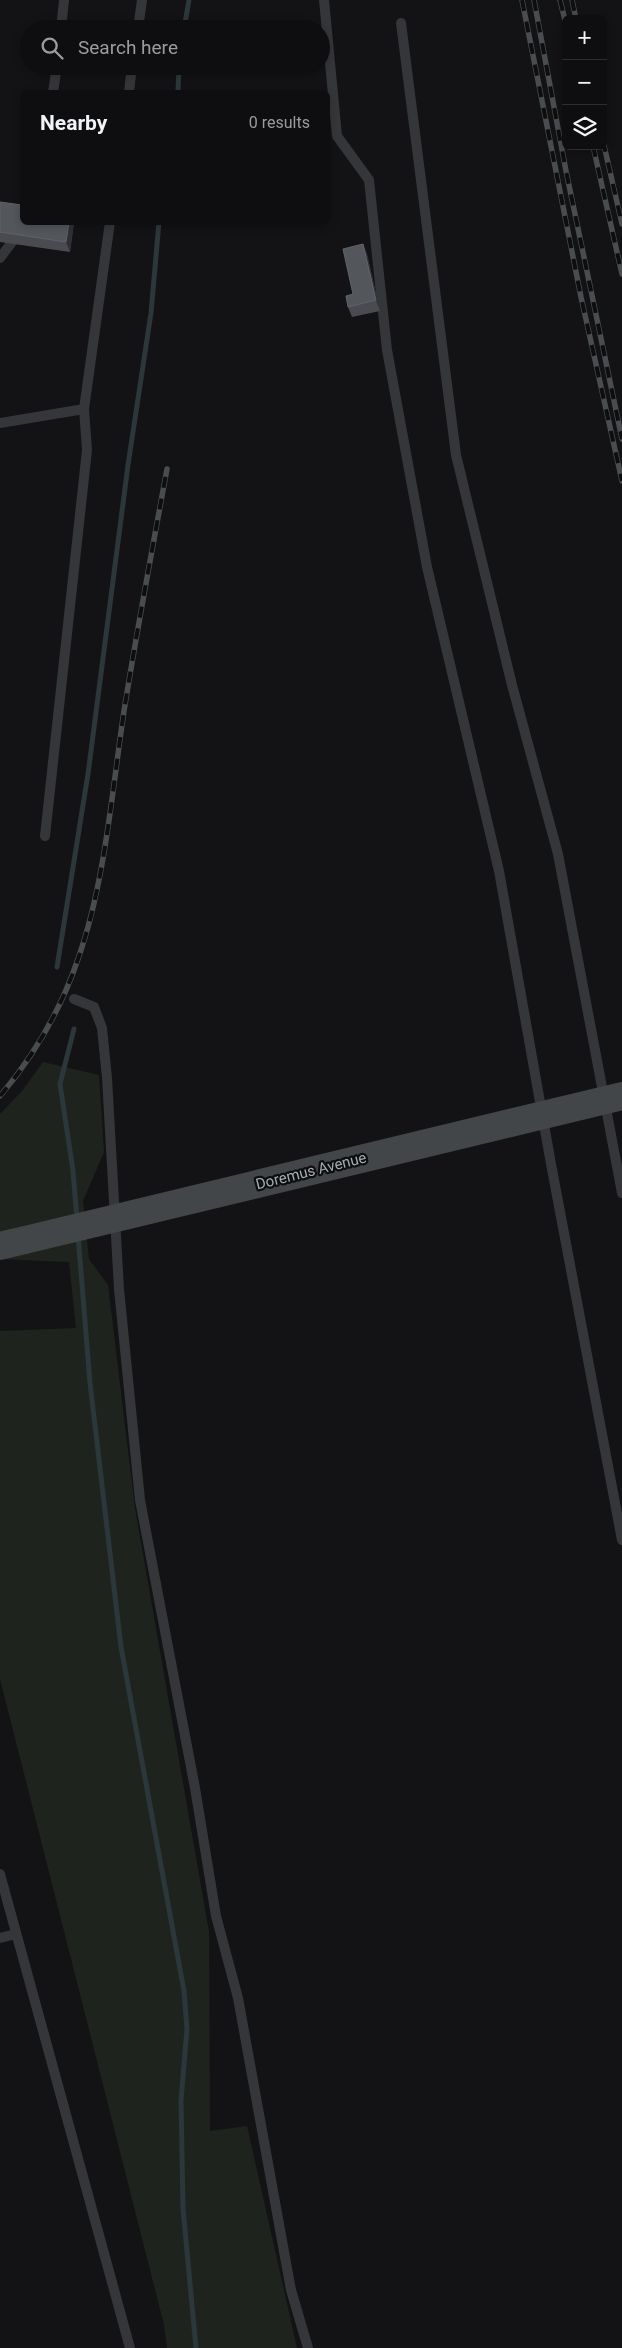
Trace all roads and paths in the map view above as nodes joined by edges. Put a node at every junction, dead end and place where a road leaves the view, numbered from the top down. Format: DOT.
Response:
graph roads {
  1 [pos="64,0"];
  2 [pos="142,0"];
  3 [pos="324,0"];
  4 [pos="62,20"];
  5 [pos="139,20"];
  6 [pos="326,20"];
  7 [pos="401,23"];
  8 [pos="330,63"];
  9 [pos="56,75"];
  10 [pos="131,75"];
  11 [pos="53,90"];
  12 [pos="129,90"];
  13 [pos="25,225"];
  14 [pos="110,225"];
  15 [pos="0,258"];
  16 [pos="84,409"];
  17 [pos="0,423"];
  18 [pos="45,836"];
  19 [pos="74,999"];
  20 [pos="622,1096"];
  21 [pos="622,1193"];
  22 [pos="12,1243"];
  23 [pos="622,1540"];
  24 [pos="0,1874"];
  25 [pos="16,1934"];
  26 [pos="0,1938"];
  27 [pos="130,2348"];
  28 [pos="308,2348"];
  1 -- 4 [label="lane"];
  2 -- 5 [label="lane"];
  3 -- 6 [label="lane"];
  7 -- 21 [label="lane"];
  8 -- 23 [label="lane"];
  9 -- 11 [label="lane"];
  10 -- 12 [label="lane"];
  13 -- 15 [label="lane"];
  14 -- 16 [label="lane"];
  16 -- 17 [label="lane"];
  16 -- 18 [label="lane"];
  19 -- 28 [label="lane"];
  20 -- 22 [label="main road, Doremus Avenue, bridge"];
  24 -- 25 [label="lane"];
  25 -- 26 [label="lane"];
  25 -- 27 [label="lane"];
}
